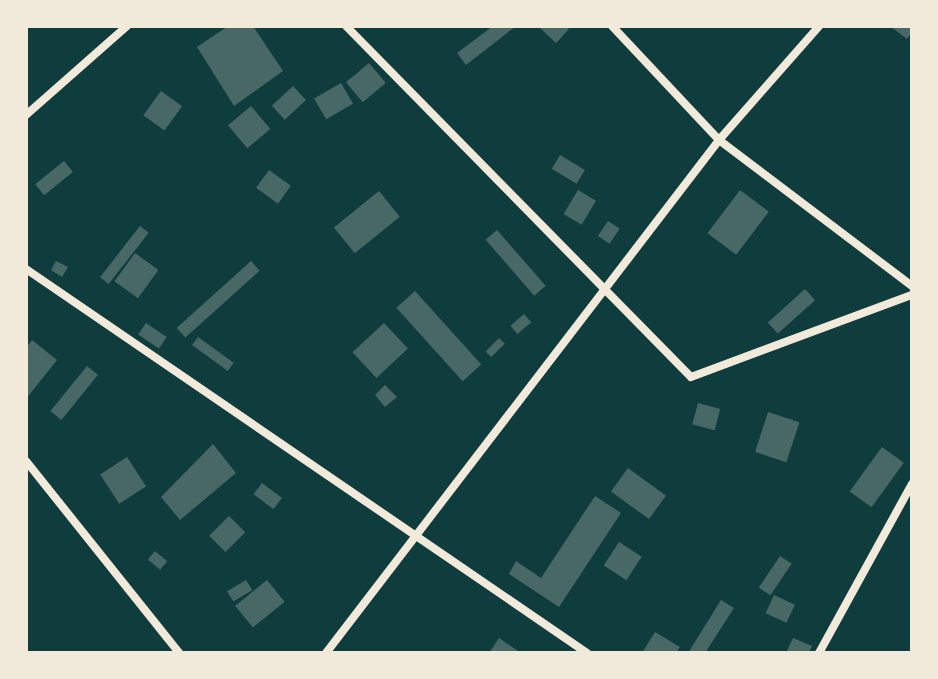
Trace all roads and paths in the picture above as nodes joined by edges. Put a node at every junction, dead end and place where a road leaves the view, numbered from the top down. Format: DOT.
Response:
graph roads {
  1 [pos="127,26"];
  2 [pos="346,26"];
  3 [pos="612,26"];
  4 [pos="819,26"];
  5 [pos="26,115"];
  6 [pos="719,140"];
  7 [pos="26,269"];
  8 [pos="912,286"];
  9 [pos="606,288"];
  10 [pos="912,295"];
  11 [pos="26,461"];
  12 [pos="912,484"];
  13 [pos="411,537"];
  14 [pos="179,653"];
  15 [pos="326,653"];
  16 [pos="587,653"];
  17 [pos="819,653"];
  1 -- 5 [label="street"];
  2 -- 9 [label="street"];
  3 -- 6 [label="street"];
  4 -- 6 [label="street"];
  6 -- 8 [label="street"];
  6 -- 9 [label="street"];
  7 -- 13 [label="street"];
  9 -- 10 [label="street"];
  9 -- 13 [label="street"];
  11 -- 14 [label="street"];
  12 -- 17 [label="street"];
  13 -- 15 [label="street"];
  13 -- 16 [label="street"];
}
